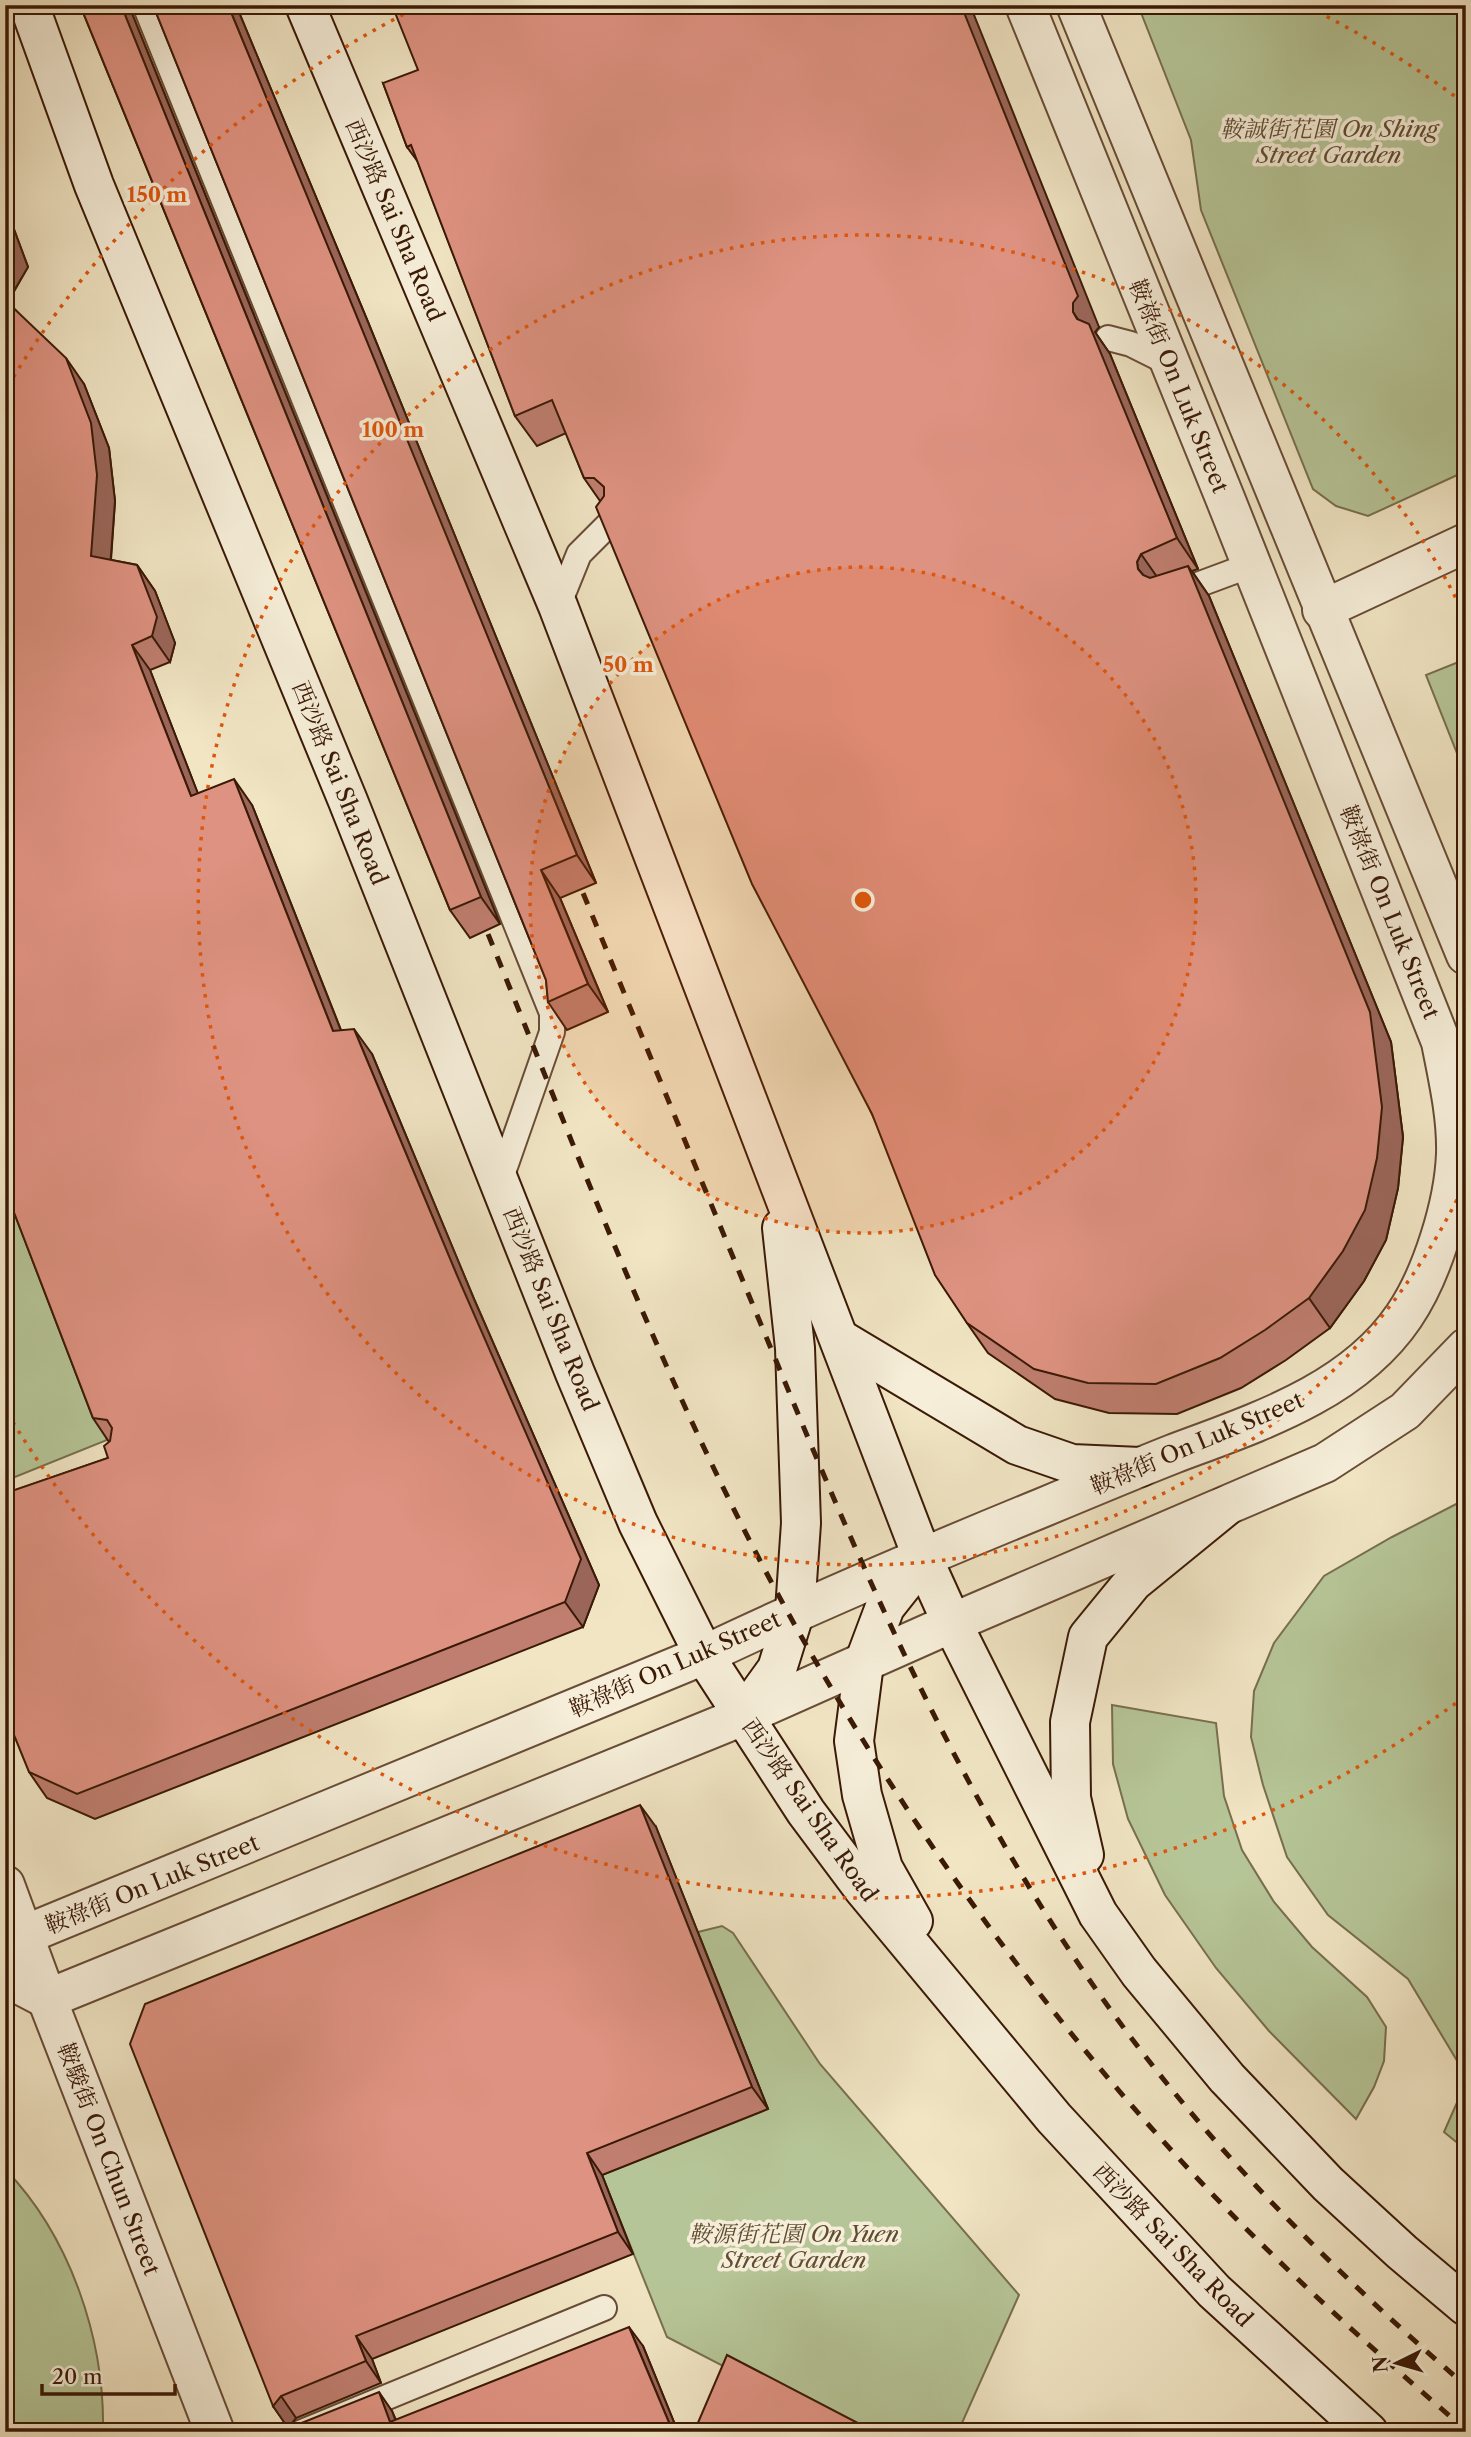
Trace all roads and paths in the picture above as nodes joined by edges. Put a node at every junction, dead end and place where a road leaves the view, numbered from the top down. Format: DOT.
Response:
graph roads {
  1 [pos="29,5"];
  2 [pos="145,5"];
  3 [pos="305,5"];
  4 [pos="1025,5"];
  5 [pos="1076,5"];
  6 [pos="1108,338"];
  7 [pos="1171,364"];
  8 [pos="611,522"];
  9 [pos="1466,543"];
  10 [pos="1251,565"];
  11 [pos="1173,594"];
  12 [pos="558,606"];
  13 [pos="1322,610"];
  14 [pos="1466,956"];
  15 [pos="500,1181"];
  16 [pos="778,1181"];
  17 [pos="840,1339"];
  18 [pos="1466,1348"];
  19 [pos="1140,1467"];
  20 [pos="1225,1507"];
  21 [pos="923,1559"];
  22 [pos="795,1611"];
  23 [pos="952,1623"];
  24 [pos="704,1655"];
  25 [pos="864,1663"];
  26 [pos="743,1716"];
  27 [pos="5,1885"];
  28 [pos="1098,1914"];
  29 [pos="15,1940"];
  30 [pos="5,1978"];
  31 [pos="47,2000"];
  32 [pos="963,2008"];
  33 [pos="1466,2305"];
  34 [pos="604,2308"];
  35 [pos="215,2432"];
  36 [pos="302,2432"];
  37 [pos="1368,2432"];
  1 -- 15 [label="main road, 西沙路 Sai Sha Road"];
  2 -- 15 [label="lane"];
  3 -- 12 [label="main road, 西沙路 Sai Sha Road"];
  4 -- 7 [label="main road, 鞍祿街 On Luk Street"];
  5 -- 13 [label="main road"];
  6 -- 7 [label="lane"];
  7 -- 10 [label="main road, 鞍祿街 On Luk Street"];
  8 -- 12 [label="lane"];
  9 -- 13 [label="main road"];
  10 -- 11 [label="lane"];
  10 -- 19 [label="main road, 鞍祿街 On Luk Street"];
  12 -- 16 [label="main road, 西沙路 Sai Sha Road"];
  13 -- 14 [label="main road"];
  15 -- 24 [label="main road, 西沙路 Sai Sha Road"];
  16 -- 17 [label="main road, 西沙路 Sai Sha Road"];
  16 -- 22 [label="main road"];
  17 -- 19 [label="main road"];
  17 -- 21 [label="main road, 西沙路 Sai Sha Road"];
  18 -- 20 [label="main road"];
  19 -- 21 [label="main road, 鞍祿街 On Luk Street"];
  20 -- 23 [label="main road"];
  20 -- 28 [label="main road"];
  21 -- 22 [label="main road, 鞍祿街 On Luk Street"];
  21 -- 23 [label="main road, 西沙路 Sai Sha Road"];
  21 -- 25 [label="main road"];
  22 -- 24 [label="main road, 鞍祿街 On Luk Street"];
  22 -- 26 [label="main road"];
  23 -- 25 [label="main road"];
  23 -- 28 [label="main road, 西沙路 Sai Sha Road"];
  24 -- 26 [label="main road, 西沙路 Sai Sha Road"];
  24 -- 29 [label="main road, 鞍祿街 On Luk Street"];
  25 -- 26 [label="main road"];
  25 -- 32 [label="main road"];
  26 -- 31 [label="main road"];
  26 -- 32 [label="main road, 西沙路 Sai Sha Road"];
  27 -- 29 [label="main road, 鞍駿街 On Chun Street"];
  28 -- 33 [label="main road, 西沙路 Sai Sha Road"];
  29 -- 31 [label="main road, 鞍駿街 On Chun Street"];
  30 -- 31 [label="main road"];
  31 -- 35 [label="main road, 鞍駿街 On Chun Street"];
  32 -- 37 [label="main road, 西沙路 Sai Sha Road"];
  34 -- 36 [label="lane"];
}
